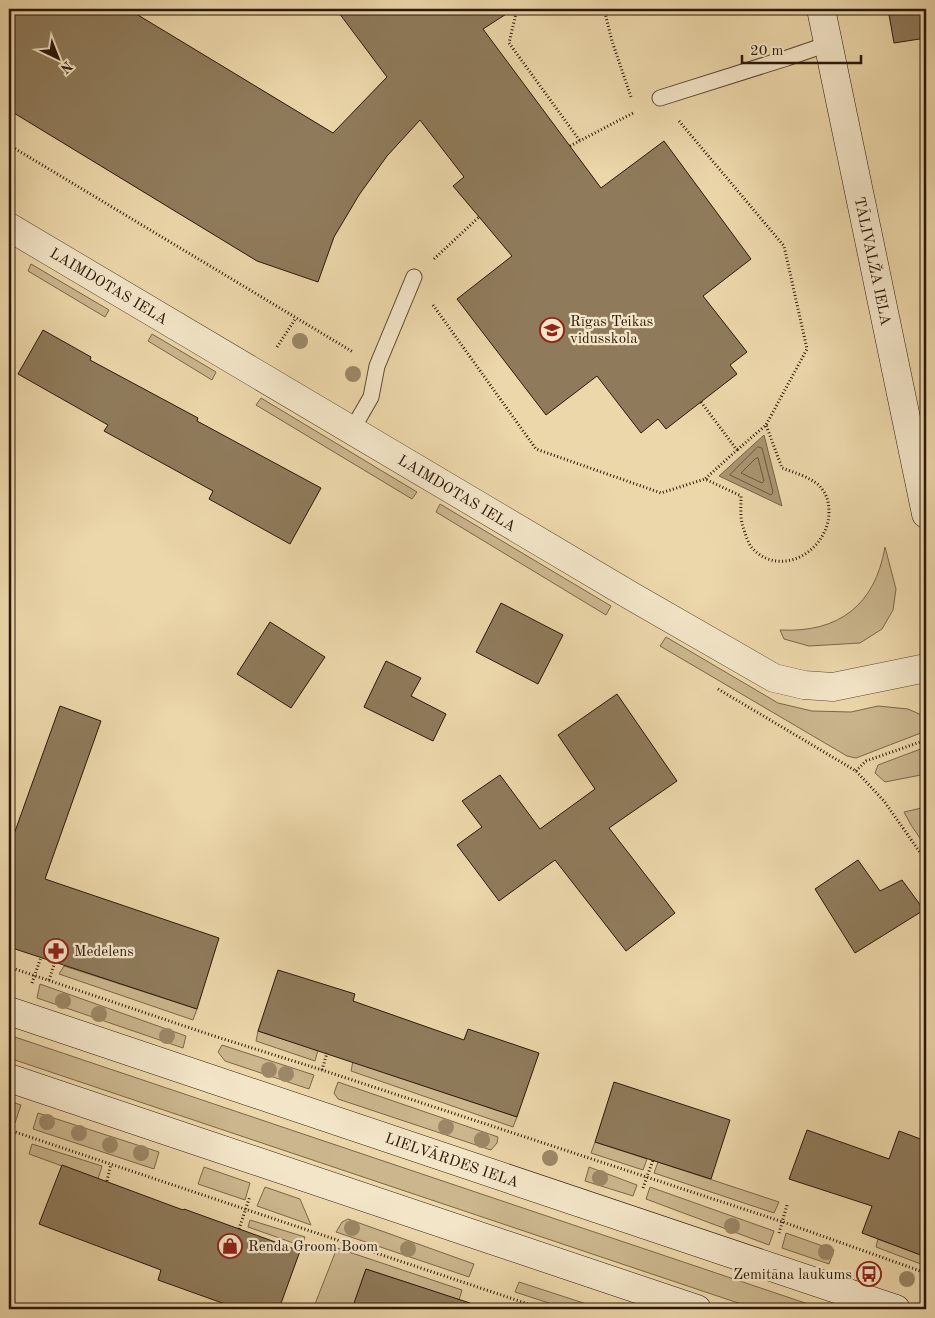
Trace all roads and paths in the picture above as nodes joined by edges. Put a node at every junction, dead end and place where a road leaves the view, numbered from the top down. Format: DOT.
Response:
graph roads {
  1 [pos="517,9"];
  2 [pos="604,9"];
  3 [pos="821,9"];
  4 [pos="828,44"];
  5 [pos="660,98"];
  6 [pos="636,111"];
  7 [pos="580,141"];
  8 [pos="9,146"];
  9 [pos="570,146"];
  10 [pos="479,217"];
  11 [pos="9,227"];
  12 [pos="414,277"];
  13 [pos="296,318"];
  14 [pos="274,351"];
  15 [pos="377,366"];
  16 [pos="701,402"];
  17 [pos="766,425"];
  18 [pos="352,430"];
  19 [pos="737,450"];
  20 [pos="705,479"];
  21 [pos="926,514"];
  22 [pos="926,668"];
  23 [pos="711,685"];
  24 [pos="926,740"];
  25 [pos="856,771"];
  26 [pos="926,861"];
  27 [pos="54,962"];
  28 [pos="9,967"];
  29 [pos="49,980"];
  30 [pos="9,1011"];
  31 [pos="327,1053"];
  32 [pos="322,1070"];
  33 [pos="9,1078"];
  34 [pos="9,1130"];
  35 [pos="112,1164"];
  36 [pos="107,1181"];
  37 [pos="245,1210"];
  38 [pos="239,1229"];
  39 [pos="926,1274"];
  40 [pos="543,1309"];
  41 [pos="697,1309"];
  42 [pos="896,1309"];
  1 -- 7 [label="path"];
  2 -- 6 [label="path"];
  3 -- 4 [label="main road, TĀLIVALŽA IELA"];
  4 -- 5 [label="lane"];
  4 -- 21 [label="main road, TĀLIVALŽA IELA"];
  5 -- 6 [label="path"];
  5 -- 17 [label="path"];
  6 -- 7 [label="path"];
  7 -- 9 [label="path"];
  8 -- 13 [label="path"];
  10 -- 12 [label="path"];
  11 -- 18 [label="main road, LAIMDOTAS IELA"];
  12 -- 15 [label="lane"];
  12 -- 20 [label="path"];
  13 -- 14 [label="path"];
  13 -- 15 [label="path"];
  15 -- 18 [label="lane"];
  16 -- 19 [label="path"];
  17 -- 19 [label="path"];
  17 -- 20 [label="path"];
  18 -- 22 [label="main road, LAIMDOTAS IELA"];
  19 -- 20 [label="path"];
  23 -- 25 [label="path"];
  24 -- 25 [label="path"];
  25 -- 26 [label="path"];
  27 -- 29 [label="path"];
  28 -- 29 [label="path"];
  29 -- 32 [label="path"];
  30 -- 42 [label="main road, LIELVĀRDES IELA"];
  31 -- 32 [label="path"];
  32 -- 39 [label="path"];
  33 -- 41 [label="main road"];
  34 -- 35 [label="path"];
  35 -- 36 [label="path"];
  35 -- 37 [label="path"];
  37 -- 38 [label="path"];
  37 -- 40 [label="path"];
}
